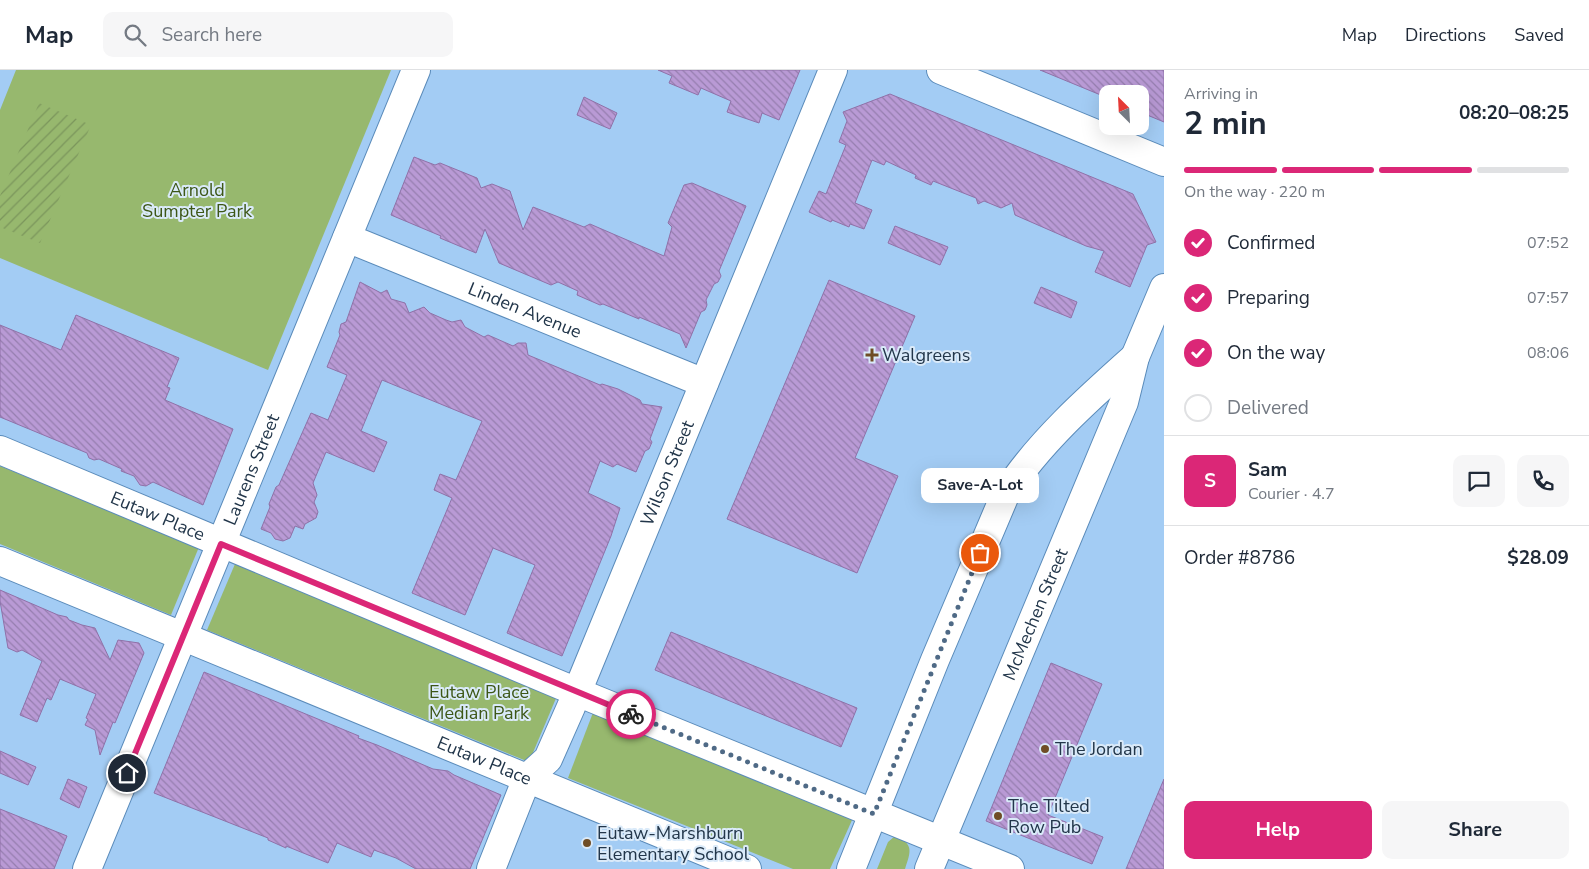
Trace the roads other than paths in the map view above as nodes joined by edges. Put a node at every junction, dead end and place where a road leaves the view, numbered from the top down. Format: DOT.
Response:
graph roads {
  1 [pos="416,70"];
  2 [pos="833,70"];
  3 [pos="941,70"];
  4 [pos="1164,162"];
  5 [pos="347,238"];
  6 [pos="1164,288"];
  7 [pos="1135,357"];
  8 [pos="704,383"];
  9 [pos="0,450"];
  10 [pos="221,544"];
  11 [pos="0,561"];
  12 [pos="183,636"];
  13 [pos="577,692"];
  14 [pos="527,778"];
  15 [pos="874,814"];
  16 [pos="941,840"];
  17 [pos="87,869"];
  18 [pos="491,869"];
  19 [pos="747,869"];
  20 [pos="851,869"];
  21 [pos="929,869"];
  22 [pos="1010,869"];
  1 -- 5 [label="street, Laurens Street"];
  2 -- 8 [label="street, Wilson Street"];
  3 -- 4 [label="street"];
  5 -- 8 [label="street, Linden Avenue"];
  5 -- 10 [label="street, Laurens Street"];
  6 -- 7 [label="street, McMechen Street"];
  7 -- 15 [label="street, McMechen Street"];
  7 -- 16 [label="street, McMechen Street"];
  8 -- 13 [label="street, Wilson Street"];
  9 -- 10 [label="street, Eutaw Place"];
  10 -- 12 [label="street, Laurens Street"];
  10 -- 13 [label="street, Eutaw Place"];
  11 -- 12 [label="street, Eutaw Place"];
  12 -- 14 [label="street, Eutaw Place"];
  12 -- 17 [label="street, Laurens Street"];
  13 -- 14 [label="street, Wilson Street"];
  13 -- 15 [label="street, Eutaw Place"];
  14 -- 18 [label="street, Wilson Street"];
  14 -- 19 [label="street, Eutaw Place"];
  15 -- 16 [label="street, Eutaw Place"];
  15 -- 20 [label="street, McMechen Street"];
  16 -- 21 [label="street, McMechen Street"];
  16 -- 22 [label="street, Eutaw Place"];
}
